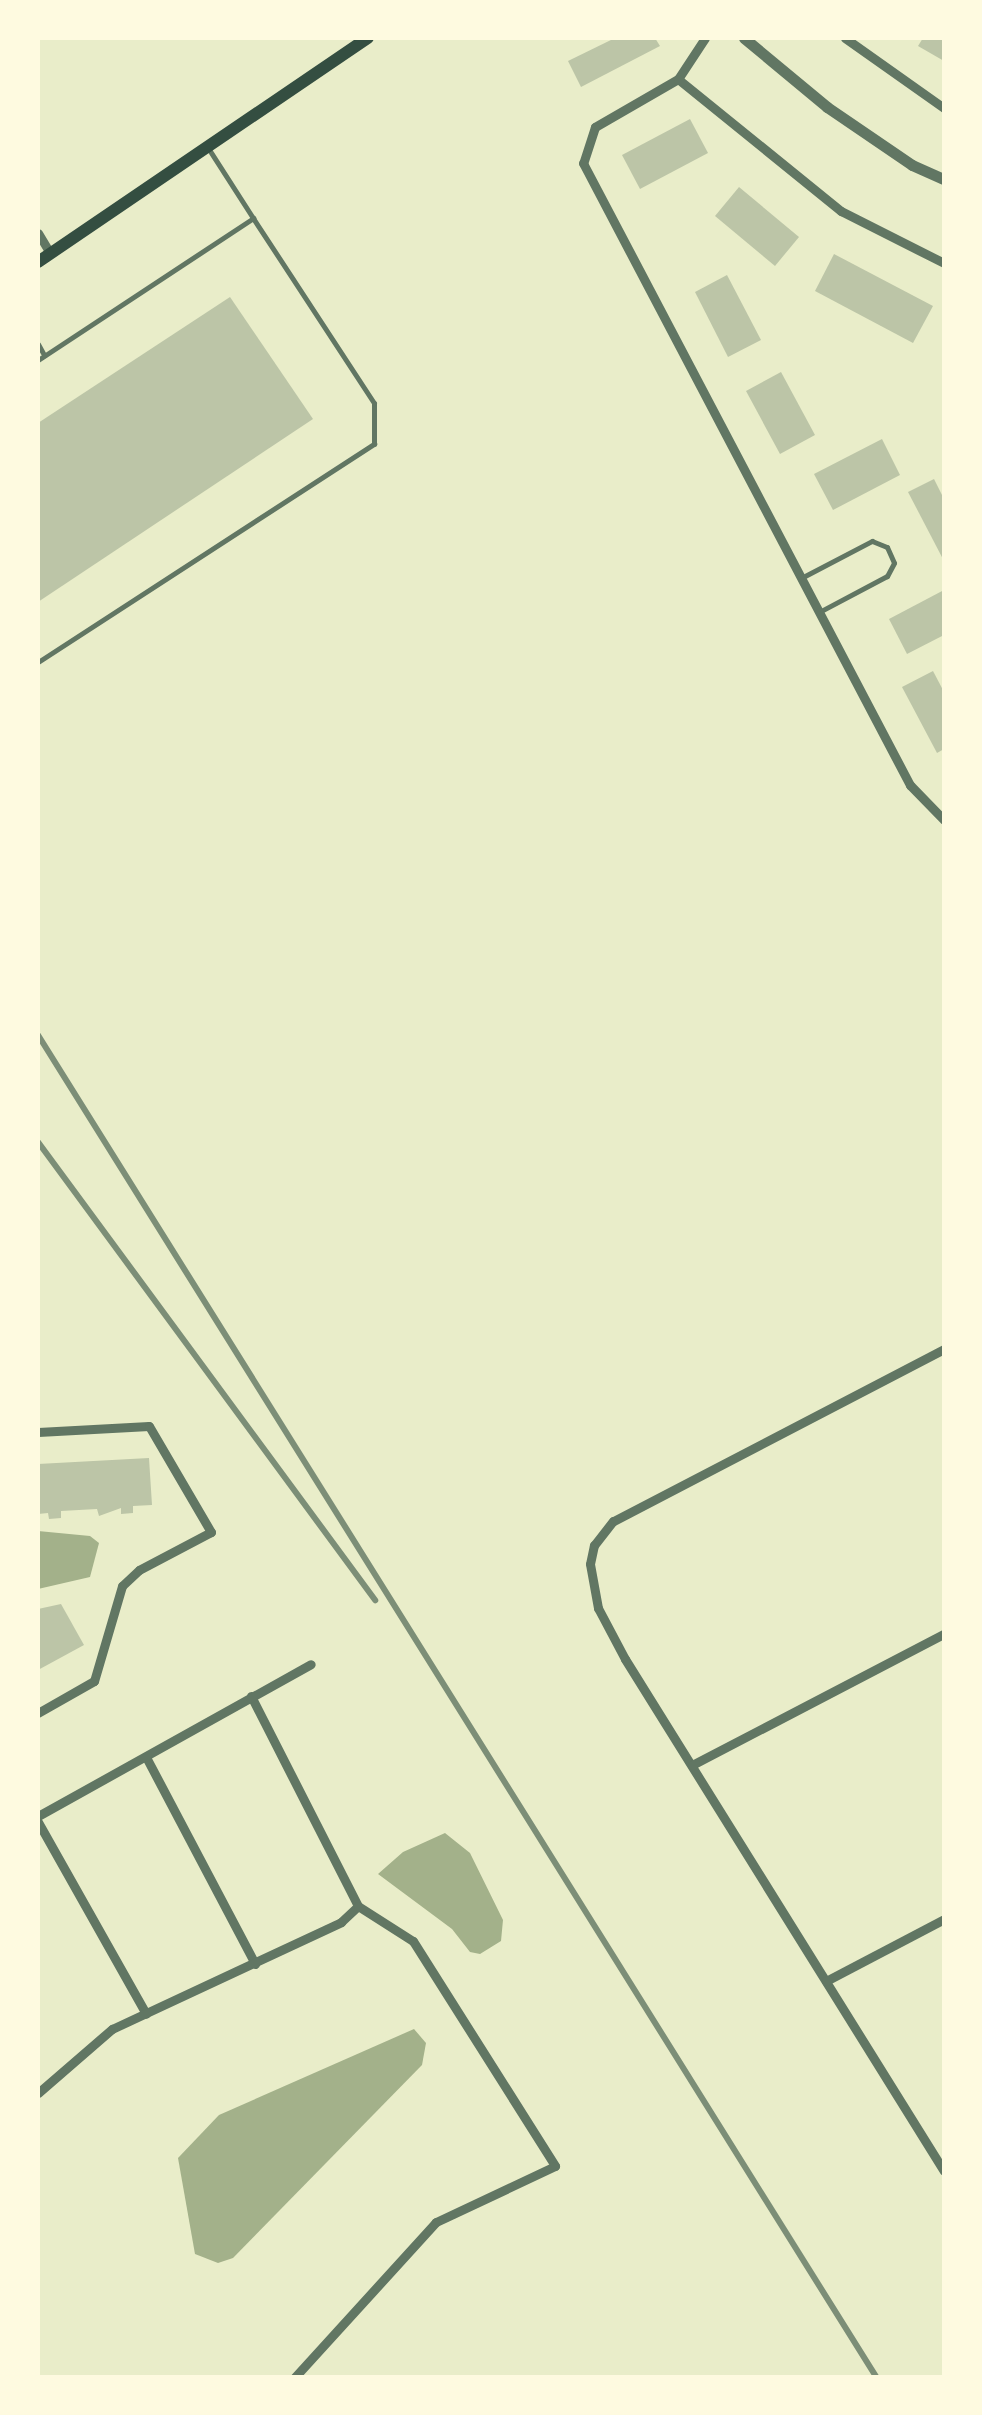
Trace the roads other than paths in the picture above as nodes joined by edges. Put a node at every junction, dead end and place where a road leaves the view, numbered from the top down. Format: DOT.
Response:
graph roads {
  1 [pos="368,38"];
  2 [pos="706,38"];
  3 [pos="744,38"];
  4 [pos="845,38"];
  5 [pos="678,79"];
  6 [pos="944,108"];
  7 [pos="208,148"];
  8 [pos="944,179"];
  9 [pos="253,218"];
  10 [pos="38,233"];
  11 [pos="50,253"];
  12 [pos="38,262"];
  13 [pos="944,263"];
  14 [pos="38,344"];
  15 [pos="44,355"];
  16 [pos="38,360"];
  17 [pos="803,578"];
  18 [pos="821,611"];
  19 [pos="38,662"];
  20 [pos="944,820"];
  21 [pos="944,1349"];
  22 [pos="38,1432"];
  23 [pos="944,1634"];
  24 [pos="312,1664"];
  25 [pos="251,1696"];
  26 [pos="38,1713"];
  27 [pos="146,1758"];
  28 [pos="692,1765"];
  29 [pos="38,1819"];
  30 [pos="358,1906"];
  31 [pos="944,1919"];
  32 [pos="256,1964"];
  33 [pos="826,1980"];
  34 [pos="146,2014"];
  35 [pos="38,2093"];
  36 [pos="944,2171"];
  37 [pos="294,2378"];
  1 -- 7 [label="main road"];
  2 -- 5 [label="street"];
  3 -- 8 [label="street"];
  4 -- 6 [label="street"];
  5 -- 13 [label="street"];
  5 -- 17 [label="street"];
  7 -- 9 [label="lane"];
  7 -- 11 [label="main road"];
  9 -- 15 [label="lane"];
  9 -- 19 [label="lane"];
  10 -- 11 [label="street"];
  11 -- 12 [label="main road"];
  14 -- 15 [label="lane"];
  15 -- 16 [label="lane"];
  17 -- 18 [label="street"];
  17 -- 18 [label="lane"];
  18 -- 20 [label="street"];
  21 -- 28 [label="street"];
  22 -- 26 [label="street"];
  23 -- 28 [label="street"];
  24 -- 25 [label="street"];
  25 -- 27 [label="street"];
  25 -- 30 [label="street"];
  27 -- 29 [label="street"];
  27 -- 32 [label="street"];
  28 -- 33 [label="street"];
  29 -- 34 [label="street"];
  30 -- 32 [label="street"];
  30 -- 37 [label="street"];
  31 -- 33 [label="street"];
  32 -- 34 [label="street"];
  33 -- 36 [label="street"];
  34 -- 35 [label="street"];
}
